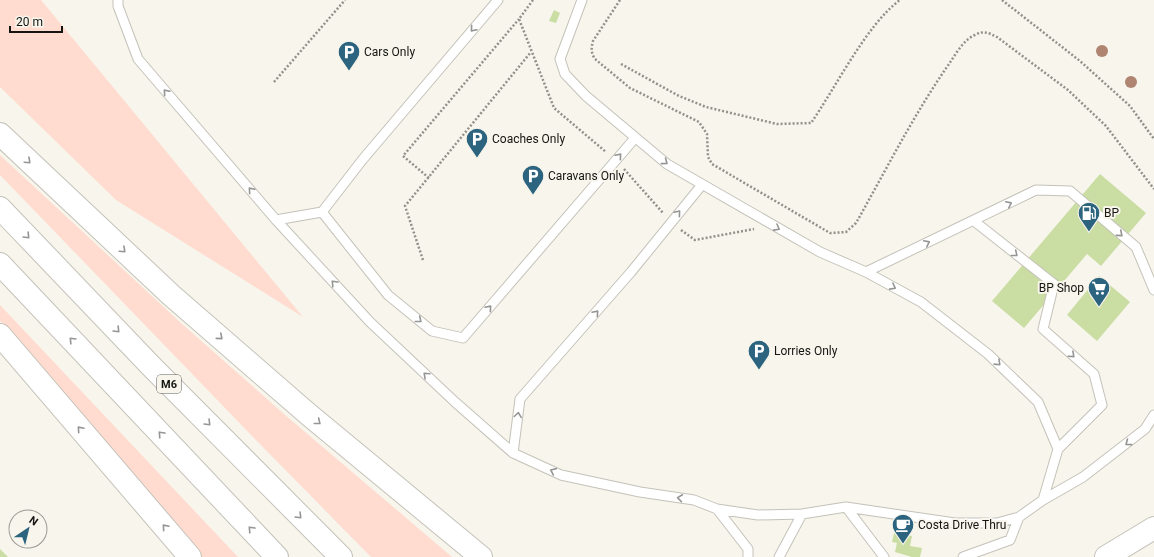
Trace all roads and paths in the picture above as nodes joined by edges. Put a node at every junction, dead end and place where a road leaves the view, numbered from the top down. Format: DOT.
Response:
graph roads {
  1 [pos="118,0"];
  2 [pos="345,0"];
  3 [pos="498,0"];
  4 [pos="582,0"];
  5 [pos="620,0"];
  6 [pos="900,0"];
  7 [pos="1002,0"];
  8 [pos="519,19"];
  9 [pos="532,52"];
  10 [pos="621,64"];
  11 [pos="274,82"];
  12 [pos="0,134"];
  13 [pos="635,138"];
  14 [pos="1154,139"];
  15 [pos="429,178"];
  16 [pos="701,186"];
  17 [pos="1154,189"];
  18 [pos="0,208"];
  19 [pos="322,212"];
  20 [pos="276,220"];
  21 [pos="974,220"];
  22 [pos="423,260"];
  23 [pos="0,264"];
  24 [pos="866,272"];
  25 [pos="1154,290"];
  26 [pos="0,335"];
  27 [pos="1154,415"];
  28 [pos="1058,449"];
  29 [pos="513,454"];
  30 [pos="1043,500"];
  31 [pos="846,507"];
  32 [pos="717,509"];
  33 [pos="802,514"];
  34 [pos="1019,517"];
  35 [pos="1154,528"];
  36 [pos="190,557"];
  37 [pos="277,557"];
  38 [pos="340,557"];
  39 [pos="481,557"];
  40 [pos="748,557"];
  41 [pos="779,557"];
  42 [pos="884,557"];
  43 [pos="963,557"];
  44 [pos="1106,557"];
  20 -- 1 [label="lane, one-way"];
  2 -- 11 [label="path"];
  3 -- 19 [label="lane, one-way"];
  4 -- 13 [label="lane"];
  5 -- 17 [label="path"];
  6 -- 10 [label="path"];
  7 -- 14 [label="path"];
  8 -- 15 [label="path"];
  9 -- 15 [label="path"];
  12 -- 39 [label="highway, one-way"];
  13 -- 16 [label="lane, one-way"];
  19 -- 13 [label="lane, one-way"];
  15 -- 22 [label="path"];
  16 -- 24 [label="lane, one-way"];
  29 -- 16 [label="lane, one-way"];
  18 -- 38 [label="highway, M6, one-way"];
  19 -- 20 [label="lane"];
  29 -- 20 [label="lane, one-way"];
  24 -- 21 [label="lane, one-way"];
  21 -- 25 [label="lane, one-way"];
  21 -- 28 [label="lane, one-way"];
  37 -- 23 [label="highway, one-way"];
  24 -- 28 [label="lane, one-way"];
  36 -- 26 [label="highway, one-way"];
  27 -- 30 [label="lane, one-way"];
  28 -- 30 [label="lane"];
  32 -- 29 [label="lane, one-way"];
  30 -- 34 [label="lane"];
  31 -- 33 [label="lane"];
  31 -- 34 [label="lane"];
  31 -- 42 [label="lane"];
  32 -- 33 [label="lane"];
  32 -- 40 [label="lane"];
  33 -- 41 [label="lane"];
  34 -- 43 [label="lane"];
  35 -- 44 [label="highway"];
}
